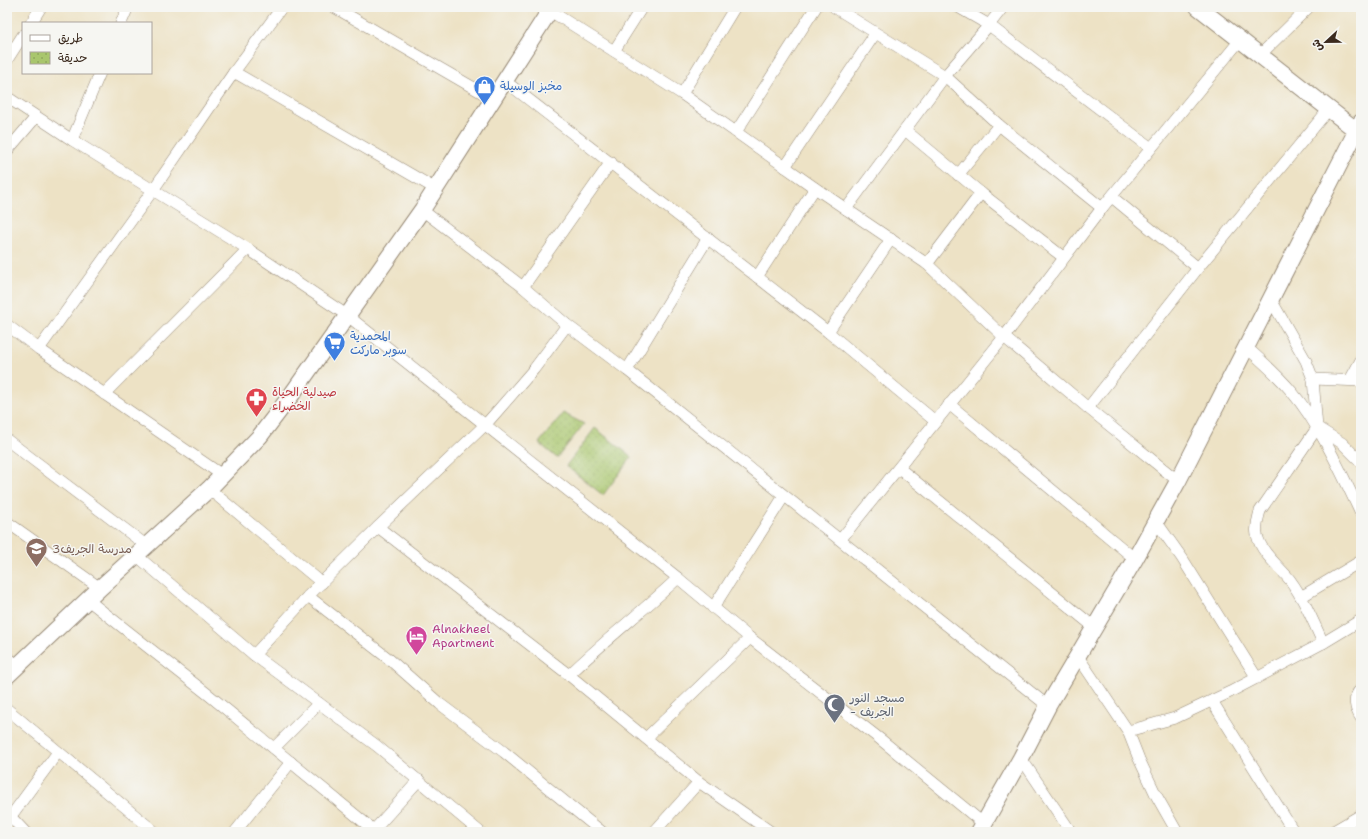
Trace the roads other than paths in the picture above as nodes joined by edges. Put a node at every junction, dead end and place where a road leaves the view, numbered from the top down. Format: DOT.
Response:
graph roads {
  1 [pos="41,7"];
  2 [pos="128,7"];
  3 [pos="282,7"];
  4 [pos="334,7"];
  5 [pos="642,7"];
  6 [pos="736,7"];
  7 [pos="816,7"];
  8 [pos="834,7"];
  9 [pos="958,7"];
  10 [pos="1003,7"];
  11 [pos="1198,7"];
  12 [pos="1309,7"];
  13 [pos="549,8"];
  14 [pos="32,22"];
  15 [pos="121,22"];
  16 [pos="989,25"];
  17 [pos="875,34"];
  18 [pos="22,37"];
  19 [pos="1241,39"];
  20 [pos="614,51"];
  21 [pos="1260,55"];
  22 [pos="7,60"];
  23 [pos="234,72"];
  24 [pos="100,74"];
  25 [pos="945,76"];
  26 [pos="505,81"];
  27 [pos="682,94"];
  28 [pos="7,97"];
  29 [pos="493,99"];
  30 [pos="1329,109"];
  31 [pos="36,117"];
  32 [pos="999,125"];
  33 [pos="1359,129"];
  34 [pos="905,130"];
  35 [pos="736,132"];
  36 [pos="72,140"];
  37 [pos="1151,148"];
  38 [pos="7,151"];
  39 [pos="611,162"];
  40 [pos="785,167"];
  41 [pos="958,175"];
  42 [pos="815,188"];
  43 [pos="436,189"];
  44 [pos="153,190"];
  45 [pos="981,193"];
  46 [pos="1112,197"];
  47 [pos="846,208"];
  48 [pos="1102,208"];
  49 [pos="422,210"];
  50 [pos="708,238"];
  51 [pos="891,239"];
  52 [pos="248,249"];
  53 [pos="1063,257"];
  54 [pos="927,264"];
  55 [pos="1198,268"];
  56 [pos="757,278"];
  57 [pos="522,287"];
  58 [pos="1270,298"];
  59 [pos="348,316"];
  60 [pos="7,325"];
  61 [pos="567,325"];
  62 [pos="828,332"];
  63 [pos="1004,337"];
  64 [pos="1246,346"];
  65 [pos="39,349"];
  66 [pos="1361,360"];
  67 [pos="627,370"];
  68 [pos="1313,379"];
  69 [pos="1356,381"];
  70 [pos="104,394"];
  71 [pos="948,404"];
  72 [pos="1088,408"];
  73 [pos="935,421"];
  74 [pos="486,424"];
  75 [pos="1317,428"];
  76 [pos="7,440"];
  77 [pos="1361,462"];
  78 [pos="899,468"];
  79 [pos="222,475"];
  80 [pos="1178,481"];
  81 [pos="208,489"];
  82 [pos="784,496"];
  83 [pos="1361,514"];
  84 [pos="1155,520"];
  85 [pos="7,522"];
  86 [pos="378,527"];
  87 [pos="841,539"];
  88 [pos="141,550"];
  89 [pos="1135,559"];
  90 [pos="1361,561"];
  91 [pos="678,578"];
  92 [pos="322,583"];
  93 [pos="100,588"];
  94 [pos="308,596"];
  95 [pos="1302,598"];
  96 [pos="88,600"];
  97 [pos="713,608"];
  98 [pos="1361,620"];
  99 [pos="1094,627"];
  100 [pos="750,638"];
  101 [pos="1323,643"];
  102 [pos="254,655"];
  103 [pos="1077,655"];
  104 [pos="11,666"];
  105 [pos="569,675"];
  106 [pos="1256,678"];
  107 [pos="1361,689"];
  108 [pos="1212,701"];
  109 [pos="319,702"];
  110 [pos="1048,706"];
  111 [pos="7,709"];
  112 [pos="1361,718"];
  113 [pos="1128,731"];
  114 [pos="646,738"];
  115 [pos="274,748"];
  116 [pos="58,752"];
  117 [pos="1021,758"];
  118 [pos="291,762"];
  119 [pos="419,780"];
  120 [pos="699,782"];
  121 [pos="1361,816"];
  122 [pos="11,821"];
  123 [pos="981,828"];
  124 [pos="1347,828"];
  125 [pos="375,831"];
  126 [pos="25,832"];
  127 [pos="155,832"];
  128 [pos="235,832"];
  129 [pos="480,832"];
  130 [pos="602,832"];
  131 [pos="654,832"];
  132 [pos="771,832"];
  133 [pos="1071,832"];
  134 [pos="1177,832"];
  135 [pos="1294,832"];
  136 [pos="1332,832"];
  1 -- 14 [label="street"];
  2 -- 15 [label="street"];
  3 -- 23 [label="street"];
  4 -- 29 [label="street"];
  5 -- 20 [label="street"];
  6 -- 27 [label="street"];
  7 -- 35 [label="street"];
  8 -- 17 [label="street"];
  9 -- 16 [label="street"];
  10 -- 16 [label="street"];
  11 -- 19 [label="street"];
  12 -- 21 [label="street"];
  13 -- 20 [label="street"];
  13 -- 26 [label="street"];
  16 -- 25 [label="street"];
  16 -- 37 [label="street"];
  17 -- 25 [label="street"];
  17 -- 40 [label="street"];
  18 -- 22 [label="street"];
  19 -- 21 [label="street"];
  19 -- 37 [label="street"];
  20 -- 27 [label="street"];
  21 -- 30 [label="street"];
  23 -- 43 [label="street"];
  23 -- 44 [label="street"];
  24 -- 36 [label="street"];
  25 -- 32 [label="street"];
  25 -- 34 [label="street"];
  26 -- 29 [label="street"];
  26 -- 39 [label="street"];
  27 -- 35 [label="street"];
  28 -- 31 [label="street"];
  29 -- 43 [label="street"];
  30 -- 33 [label="street"];
  30 -- 55 [label="street"];
  31 -- 36 [label="street"];
  31 -- 38 [label="street"];
  32 -- 41 [label="street"];
  32 -- 48 [label="street"];
  33 -- 58 [label="street"];
  34 -- 41 [label="street"];
  34 -- 47 [label="street"];
  35 -- 40 [label="street"];
  36 -- 44 [label="street"];
  37 -- 46 [label="street"];
  39 -- 50 [label="street"];
  39 -- 57 [label="street"];
  40 -- 42 [label="street"];
  41 -- 45 [label="street"];
  42 -- 47 [label="street"];
  42 -- 56 [label="street"];
  43 -- 49 [label="street"];
  44 -- 52 [label="street"];
  44 -- 65 [label="street"];
  45 -- 53 [label="street"];
  45 -- 54 [label="street"];
  46 -- 48 [label="street"];
  46 -- 55 [label="street"];
  47 -- 51 [label="street"];
  48 -- 53 [label="street"];
  49 -- 57 [label="street"];
  49 -- 59 [label="street"];
  50 -- 56 [label="street"];
  50 -- 67 [label="street"];
  51 -- 54 [label="street"];
  51 -- 62 [label="street"];
  52 -- 59 [label="street"];
  52 -- 70 [label="street"];
  53 -- 63 [label="street"];
  54 -- 63 [label="street"];
  55 -- 72 [label="street"];
  56 -- 62 [label="street"];
  57 -- 61 [label="street"];
  58 -- 64 [label="street"];
  58 -- 68 [label="street"];
  59 -- 74 [label="street"];
  59 -- 79 [label="street"];
  60 -- 65 [label="street"];
  61 -- 67 [label="street"];
  61 -- 74 [label="street"];
  62 -- 73 [label="street"];
  63 -- 71 [label="street"];
  63 -- 72 [label="street"];
  64 -- 75 [label="street"];
  64 -- 80 [label="street"];
  65 -- 70 [label="street"];
  66 -- 69 [label="street"];
  67 -- 82 [label="street"];
  68 -- 69 [label="street"];
  68 -- 75 [label="street"];
  70 -- 79 [label="street"];
  71 -- 73 [label="street"];
  71 -- 89 [label="street"];
  72 -- 80 [label="street"];
  73 -- 78 [label="street"];
  74 -- 86 [label="street"];
  74 -- 91 [label="street"];
  75 -- 77 [label="street"];
  75 -- 83 [label="street"];
  75 -- 95 [label="street"];
  76 -- 88 [label="street"];
  78 -- 87 [label="street"];
  78 -- 99 [label="street"];
  79 -- 81 [label="street"];
  80 -- 84 [label="street"];
  81 -- 88 [label="street"];
  81 -- 92 [label="street"];
  82 -- 87 [label="street"];
  82 -- 97 [label="street"];
  84 -- 89 [label="street"];
  84 -- 106 [label="street"];
  85 -- 93 [label="street"];
  86 -- 92 [label="street"];
  86 -- 105 [label="street"];
  87 -- 110 [label="street"];
  88 -- 93 [label="street"];
  88 -- 102 [label="street"];
  89 -- 99 [label="street"];
  90 -- 95 [label="street"];
  91 -- 97 [label="street"];
  91 -- 105 [label="street"];
  92 -- 94 [label="street"];
  93 -- 96 [label="street"];
  94 -- 102 [label="street"];
  94 -- 130 [label="street"];
  95 -- 101 [label="street"];
  96 -- 104 [label="street"];
  96 -- 115 [label="street"];
  97 -- 100 [label="street"];
  98 -- 101 [label="street"];
  99 -- 103 [label="street"];
  100 -- 114 [label="street"];
  100 -- 123 [label="street"];
  101 -- 106 [label="street"];
  102 -- 109 [label="street"];
  103 -- 110 [label="street"];
  103 -- 113 [label="street"];
  105 -- 114 [label="street"];
  106 -- 108 [label="street"];
  107 -- 112 [label="street"];
  108 -- 113 [label="street"];
  108 -- 135 [label="street"];
  109 -- 115 [label="street"];
  109 -- 119 [label="street"];
  110 -- 117 [label="street"];
  111 -- 116 [label="street"];
  113 -- 134 [label="street"];
  114 -- 120 [label="street"];
  115 -- 118 [label="street"];
  116 -- 122 [label="street"];
  116 -- 127 [label="street"];
  117 -- 123 [label="street"];
  117 -- 133 [label="street"];
  118 -- 125 [label="street"];
  118 -- 128 [label="street"];
  119 -- 125 [label="street"];
  119 -- 129 [label="street"];
  120 -- 131 [label="street"];
  120 -- 132 [label="street"];
  121 -- 124 [label="street"];
  122 -- 126 [label="street"];
  124 -- 136 [label="street"];
}
